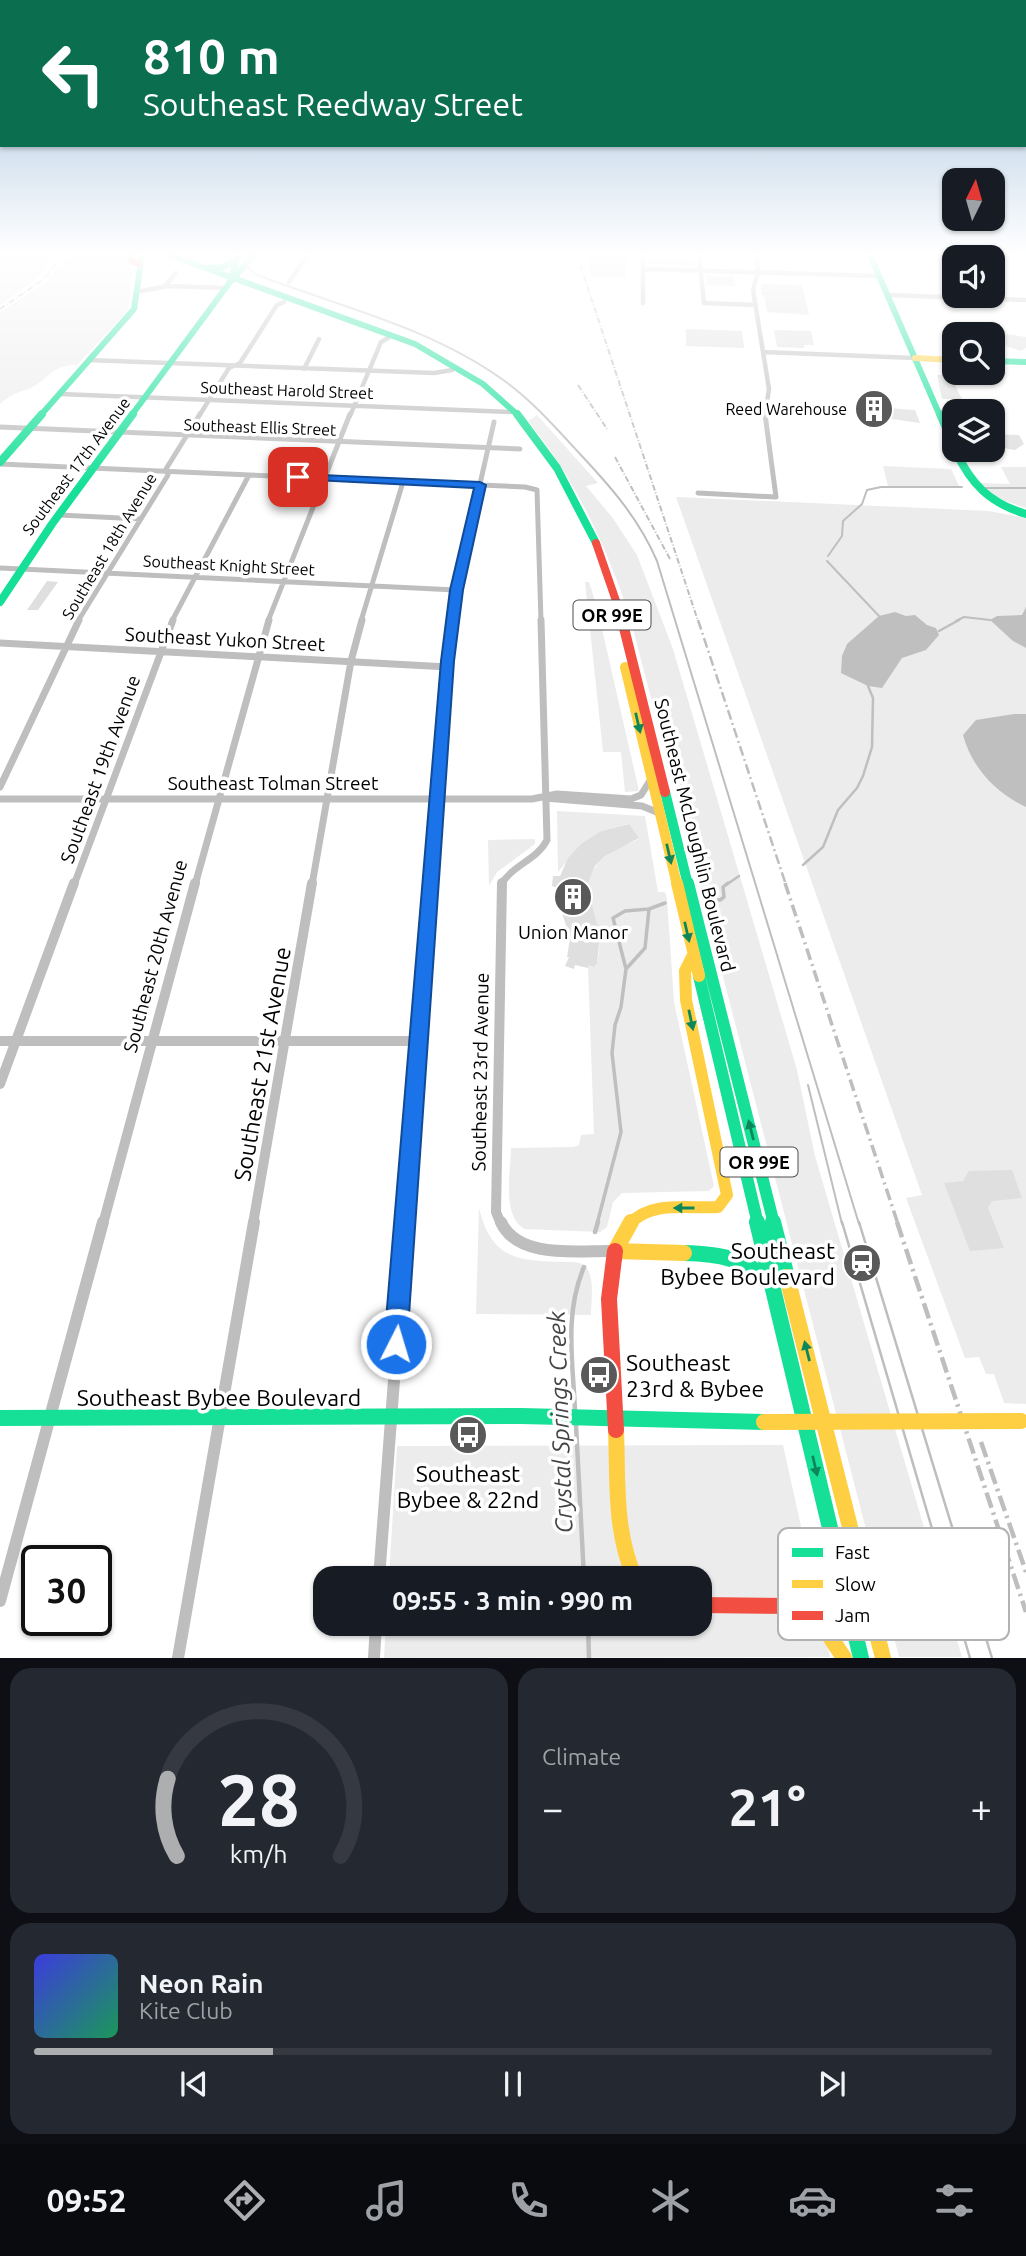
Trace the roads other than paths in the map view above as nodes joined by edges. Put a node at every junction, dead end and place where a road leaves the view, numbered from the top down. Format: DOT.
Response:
graph roads {
  1 [pos="113,332"];
  2 [pos="194,332"];
  3 [pos="260,332"];
  4 [pos="372,332"];
  5 [pos="388,332"];
  6 [pos="760,332"];
  7 [pos="904,332"];
  8 [pos="388,338"];
  9 [pos="319,340"];
  10 [pos="763,352"];
  11 [pos="915,358"];
  12 [pos="942,359"];
  13 [pos="89,360"];
  14 [pos="1005,361"];
  15 [pos="1026,362"];
  16 [pos="172,363"];
  17 [pos="233,366"];
  18 [pos="304,369"];
  19 [pos="452,370"];
  20 [pos="370,371"];
  21 [pos="60,394"];
  22 [pos="147,397"];
  23 [pos="210,400"];
  24 [pos="355,405"];
  25 [pos="500,411"];
  26 [pos="513,412"];
  27 [pos="942,420"];
  28 [pos="494,422"];
  29 [pos="0,427"];
  30 [pos="29,429"];
  31 [pos="120,433"];
  32 [pos="188,436"];
  33 [pos="340,442"];
  34 [pos="488,448"];
  35 [pos="520,449"];
  36 [pos="960,462"];
  37 [pos="0,463"];
  38 [pos="93,468"];
  39 [pos="167,472"];
  40 [pos="250,475"];
  41 [pos="325,478"];
  42 [pos="403,482"];
  43 [pos="480,485"];
  44 [pos="698,494"];
  45 [pos="1026,514"];
  46 [pos="58,515"];
  47 [pos="141,519"];
  48 [pos="0,568"];
  49 [pos="20,569"];
  50 [pos="107,573"];
  51 [pos="197,577"];
  52 [pos="285,581"];
  53 [pos="370,585"];
  54 [pos="456,590"];
  55 [pos="0,602"];
  56 [pos="0,643"];
  57 [pos="66,646"];
  58 [pos="161,651"];
  59 [pos="256,656"];
  60 [pos="351,661"];
  61 [pos="448,667"];
  62 [pos="651,779"];
  63 [pos="0,787"];
  64 [pos="216,798"];
  65 [pos="545,798"];
  66 [pos="0,799"];
  67 [pos="106,799"];
  68 [pos="327,799"];
  69 [pos="438,799"];
  70 [pos="659,813"];
  71 [pos="693,956"];
  72 [pos="0,1041"];
  73 [pos="16,1041"];
  74 [pos="151,1041"];
  75 [pos="286,1041"];
  76 [pos="419,1041"];
  77 [pos="0,1084"];
  78 [pos="615,1251"];
  79 [pos="771,1281"];
  80 [pos="0,1418"];
  81 [pos="49,1418"];
  82 [pos="218,1418"];
  83 [pos="390,1418"];
  84 [pos="616,1419"];
  85 [pos="1024,1421"];
  86 [pos="831,1528"];
  87 [pos="851,1528"];
  88 [pos="380,1566"];
  89 [pos="630,1566"];
  90 [pos="0,1601"];
  91 [pos="712,1605"];
  92 [pos="778,1606"];
  93 [pos="375,1636"];
  94 [pos="832,1640"];
  95 [pos="879,1640"];
  96 [pos="178,1657"];
  97 [pos="374,1657"];
  98 [pos="844,1657"];
  99 [pos="883,1657"];
  1 -- 13 [label="main road"];
  2 -- 16 [label="main road, Southeast 17th Avenue"];
  3 -- 17 [label="street, Southeast 18th Avenue"];
  4 -- 8 [label="main road, Southeast McLoughlin Boulevard / OR 99E"];
  5 -- 26 [label="main road, Southeast McLoughlin Boulevard / OR 99E"];
  6 -- 10 [label="street"];
  7 -- 11 [label="main road"];
  8 -- 19 [label="main road, Southeast McLoughlin Boulevard / OR 99E"];
  8 -- 20 [label="street, Southeast 20th Avenue"];
  9 -- 18 [label="street"];
  10 -- 11 [label="street"];
  10 -- 44 [label="street"];
  11 -- 12 [label="main road"];
  11 -- 27 [label="main road"];
  13 -- 16 [label="street"];
  13 -- 21 [label="main road"];
  14 -- 15 [label="main road"];
  16 -- 17 [label="street"];
  16 -- 22 [label="main road, Southeast 17th Avenue"];
  17 -- 18 [label="street"];
  17 -- 23 [label="street, Southeast 18th Avenue"];
  18 -- 20 [label="street"];
  19 -- 20 [label="street"];
  19 -- 25 [label="main road, Southeast McLoughlin Boulevard / OR 99E"];
  20 -- 24 [label="street, Southeast 20th Avenue"];
  21 -- 22 [label="street, Southeast Harold Street"];
  21 -- 30 [label="main road"];
  22 -- 23 [label="street, Southeast Harold Street"];
  22 -- 31 [label="main road, Southeast 17th Avenue"];
  23 -- 24 [label="street, Southeast Harold Street"];
  23 -- 32 [label="street, Southeast 18th Avenue"];
  24 -- 25 [label="street, Southeast Harold Street"];
  24 -- 33 [label="street, Southeast 20th Avenue"];
  25 -- 26 [label="street, Southeast Harold Street"];
  25 -- 62 [label="main road, Southeast McLoughlin Boulevard / OR 99E, one-way"];
  87 -- 26 [label="main road, Southeast McLoughlin Boulevard / OR 99E, one-way"];
  28 -- 34 [label="street"];
  29 -- 30 [label="street, Southeast Ellis Street"];
  30 -- 31 [label="street, Southeast Ellis Street"];
  30 -- 37 [label="main road"];
  31 -- 32 [label="street, Southeast Ellis Street"];
  31 -- 38 [label="main road, Southeast 17th Avenue"];
  32 -- 33 [label="street, Southeast Ellis Street"];
  32 -- 39 [label="street, Southeast 18th Avenue"];
  33 -- 34 [label="street, Southeast Ellis Street"];
  33 -- 41 [label="street, Southeast 20th Avenue"];
  34 -- 35 [label="street, Southeast Ellis Street"];
  34 -- 43 [label="street"];
  36 -- 45 [label="main road"];
  37 -- 38 [label="street"];
  38 -- 39 [label="street"];
  38 -- 46 [label="main road, Southeast 17th Avenue"];
  39 -- 40 [label="street"];
  39 -- 47 [label="street, Southeast 18th Avenue"];
  40 -- 41 [label="street"];
  40 -- 51 [label="street, Southeast 19th Avenue"];
  41 -- 42 [label="street"];
  41 -- 52 [label="street, Southeast 20th Avenue"];
  42 -- 43 [label="street"];
  42 -- 53 [label="street, Southeast 21st Avenue"];
  43 -- 54 [label="street"];
  43 -- 65 [label="street, Southeast 23rd Avenue"];
  46 -- 47 [label="street"];
  46 -- 49 [label="main road, Southeast 17th Avenue"];
  47 -- 50 [label="street, Southeast 18th Avenue"];
  48 -- 49 [label="street, Southeast Knight Street"];
  49 -- 50 [label="street, Southeast Knight Street"];
  49 -- 55 [label="main road, Southeast 17th Avenue"];
  50 -- 51 [label="street, Southeast Knight Street"];
  50 -- 57 [label="street, Southeast 18th Avenue"];
  51 -- 52 [label="street, Southeast Knight Street"];
  51 -- 58 [label="street, Southeast 19th Avenue"];
  52 -- 53 [label="street, Southeast Knight Street"];
  52 -- 59 [label="street, Southeast 20th Avenue"];
  53 -- 54 [label="street, Southeast Knight Street"];
  53 -- 60 [label="street, Southeast 21st Avenue"];
  54 -- 61 [label="street"];
  56 -- 57 [label="street, Southeast Yukon Street"];
  57 -- 58 [label="street, Southeast Yukon Street"];
  57 -- 63 [label="street, Southeast 18th Avenue"];
  58 -- 59 [label="street, Southeast Yukon Street"];
  58 -- 67 [label="street, Southeast 19th Avenue"];
  59 -- 60 [label="street, Southeast Yukon Street"];
  59 -- 64 [label="street, Southeast 20th Avenue"];
  60 -- 61 [label="street, Southeast Yukon Street"];
  60 -- 68 [label="street, Southeast 21st Avenue"];
  61 -- 69 [label="street"];
  62 -- 65 [label="street, Southeast Tolman Street"];
  62 -- 70 [label="main road, Southeast McLoughlin Boulevard / OR 99E"];
  64 -- 67 [label="street, Southeast Tolman Street"];
  64 -- 68 [label="street, Southeast Tolman Street"];
  64 -- 74 [label="street, Southeast 20th Avenue"];
  65 -- 69 [label="street, Southeast Tolman Street"];
  65 -- 70 [label="street, Southeast Tolman Street"];
  65 -- 78 [label="street, Southeast 23rd Avenue"];
  66 -- 67 [label="street, Southeast Tolman Street"];
  67 -- 73 [label="street, Southeast 19th Avenue"];
  68 -- 69 [label="street, Southeast Tolman Street"];
  68 -- 75 [label="street, Southeast 21st Avenue"];
  69 -- 76 [label="street"];
  70 -- 71 [label="main road, Southeast McLoughlin Boulevard / OR 99E, one-way"];
  71 -- 78 [label="main road, one-way"];
  71 -- 79 [label="main road, Southeast McLoughlin Boulevard / OR 99E"];
  72 -- 73 [label="street"];
  73 -- 74 [label="street"];
  73 -- 77 [label="street, Southeast 19th Avenue"];
  74 -- 75 [label="street"];
  74 -- 81 [label="street, Southeast 20th Avenue"];
  75 -- 76 [label="street"];
  75 -- 82 [label="street, Southeast 21st Avenue"];
  76 -- 83 [label="street"];
  78 -- 79 [label="main road"];
  78 -- 84 [label="main road"];
  79 -- 86 [label="main road, Southeast McLoughlin Boulevard / OR 99E, one-way"];
  80 -- 81 [label="main road, Southeast Bybee Boulevard"];
  81 -- 82 [label="main road, Southeast Bybee Boulevard"];
  81 -- 90 [label="street, Southeast 20th Avenue"];
  82 -- 83 [label="main road, Southeast Bybee Boulevard"];
  82 -- 96 [label="street, Southeast 21st Avenue"];
  83 -- 84 [label="main road, Southeast Bybee Boulevard"];
  83 -- 88 [label="street"];
  84 -- 85 [label="main road, Southeast Bybee Boulevard, bridge"];
  84 -- 89 [label="main road"];
  91 -- 92 [label="main road"];
  93 -- 97 [label="street"];
  94 -- 98 [label="main road"];
  99 -- 95 [label="main road, Southeast McLoughlin Boulevard / OR 99E, one-way"];
}
